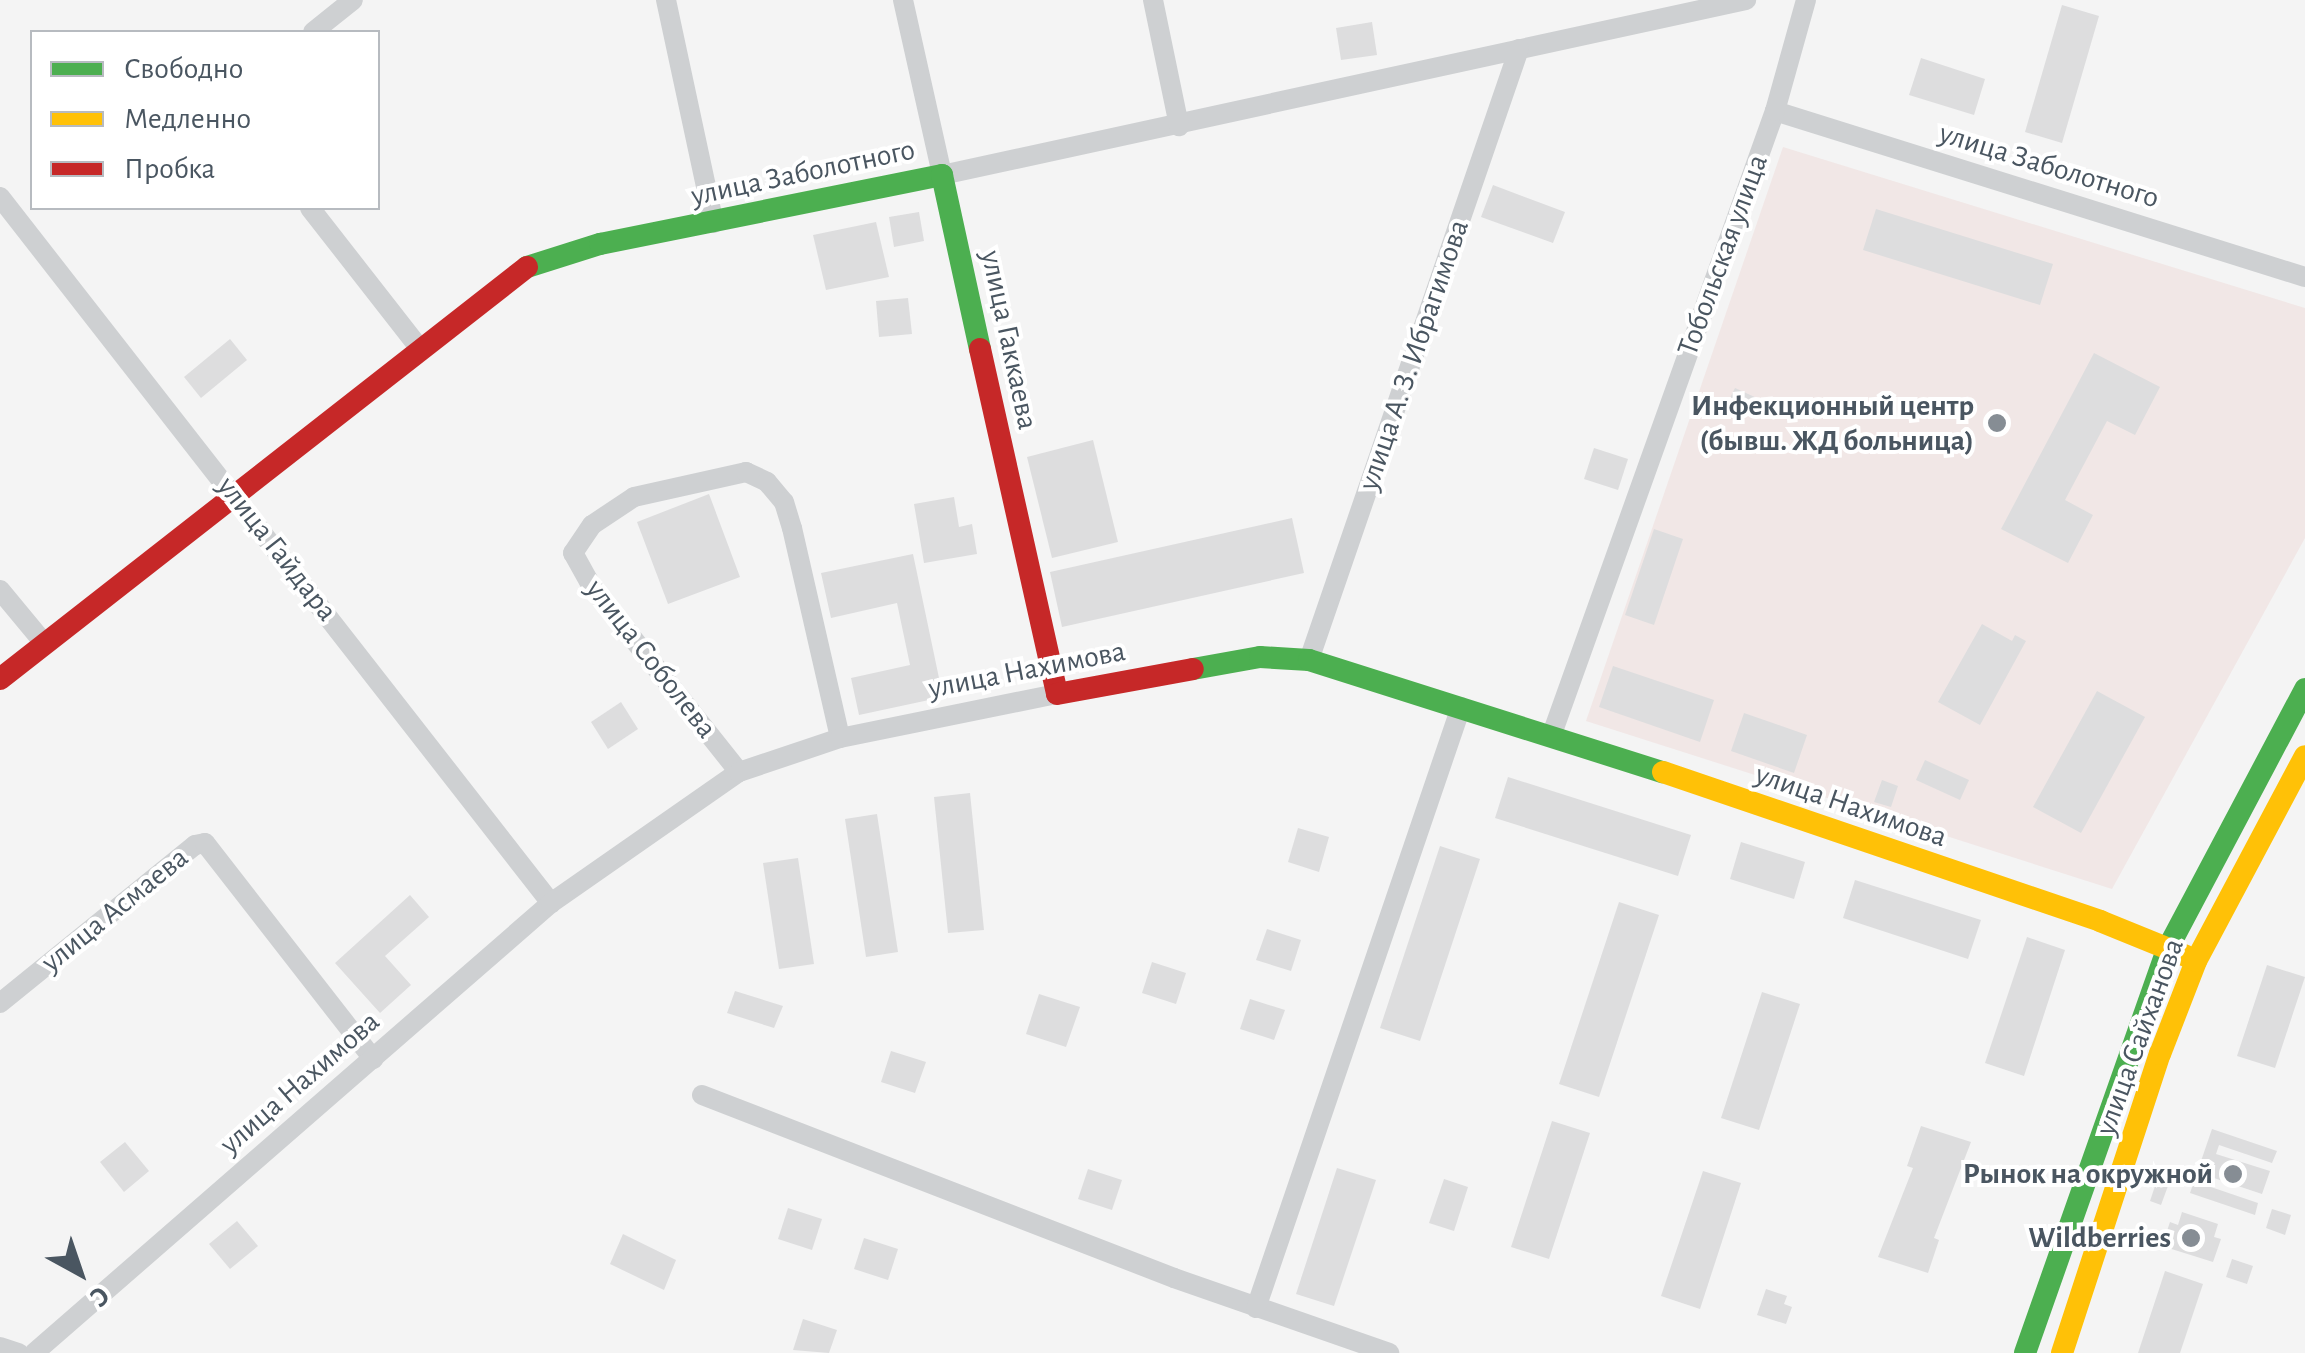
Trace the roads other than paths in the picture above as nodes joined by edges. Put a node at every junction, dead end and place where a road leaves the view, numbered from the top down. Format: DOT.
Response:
graph roads {
  1 [pos="353,0"];
  2 [pos="666,0"];
  3 [pos="904,0"];
  4 [pos="1154,0"];
  5 [pos="1746,0"];
  6 [pos="1806,0"];
  7 [pos="316,30"];
  8 [pos="1519,49"];
  9 [pos="1775,112"];
  10 [pos="1179,126"];
  11 [pos="942,175"];
  12 [pos="0,197"];
  13 [pos="312,210"];
  14 [pos="714,223"];
  15 [pos="2305,277"];
  16 [pos="422,350"];
  17 [pos="237,496"];
  18 [pos="0,590"];
  19 [pos="44,643"];
  20 [pos="1309,660"];
  21 [pos="0,678"];
  22 [pos="2305,689"];
  23 [pos="1057,694"];
  24 [pos="1461,707"];
  25 [pos="1552,734"];
  26 [pos="840,738"];
  27 [pos="2305,756"];
  28 [pos="739,772"];
  29 [pos="550,903"];
  30 [pos="2168,948"];
  31 [pos="2196,961"];
  32 [pos="0,1003"];
  33 [pos="373,1059"];
  34 [pos="702,1095"];
  35 [pos="1256,1308"];
  36 [pos="0,1347"];
  37 [pos="19,1353"];
  38 [pos="34,1353"];
  39 [pos="1389,1353"];
  40 [pos="2025,1353"];
  41 [pos="2062,1353"];
  1 -- 7 [label="street"];
  2 -- 14 [label="street"];
  3 -- 11 [label="street, улица Гаккаева"];
  4 -- 10 [label="street"];
  5 -- 8 [label="street, улица Заболотного"];
  6 -- 9 [label="street, Тобольская улица"];
  8 -- 10 [label="street, улица Заболотного"];
  8 -- 20 [label="street, улица А. З. Ибрагимова"];
  9 -- 15 [label="street, улица Заболотного"];
  9 -- 25 [label="street, Тобольская улица"];
  10 -- 11 [label="street, улица Заболотного"];
  11 -- 14 [label="street, улица Заболотного"];
  11 -- 23 [label="street, улица Гаккаева"];
  12 -- 17 [label="street, улица Гайдара"];
  13 -- 16 [label="street"];
  14 -- 16 [label="street, улица Заболотного"];
  16 -- 17 [label="street, улица Заболотного"];
  17 -- 19 [label="street, улица Заболотного"];
  17 -- 29 [label="street, улица Гайдара"];
  18 -- 19 [label="street"];
  19 -- 21 [label="street, улица Заболотного"];
  20 -- 23 [label="street, улица Нахимова"];
  20 -- 24 [label="street, улица Нахимова"];
  22 -- 30 [label="street"];
  23 -- 26 [label="street, улица Нахимова"];
  24 -- 25 [label="street, улица Нахимова"];
  24 -- 35 [label="street"];
  25 -- 30 [label="street, улица Нахимова"];
  26 -- 28 [label="street, улица Нахимова"];
  26 -- 28 [label="street, улица Соболева"];
  27 -- 31 [label="street, улица Сайханова"];
  28 -- 29 [label="street, улица Нахимова"];
  29 -- 33 [label="street, улица Нахимова"];
  30 -- 31 [label="street, улица Нахимова"];
  30 -- 40 [label="street"];
  31 -- 41 [label="street, улица Сайханова"];
  32 -- 33 [label="street, улица Асмаева"];
  33 -- 38 [label="street, улица Нахимова"];
  34 -- 35 [label="street"];
  35 -- 39 [label="street"];
  36 -- 37 [label="street"];
}
